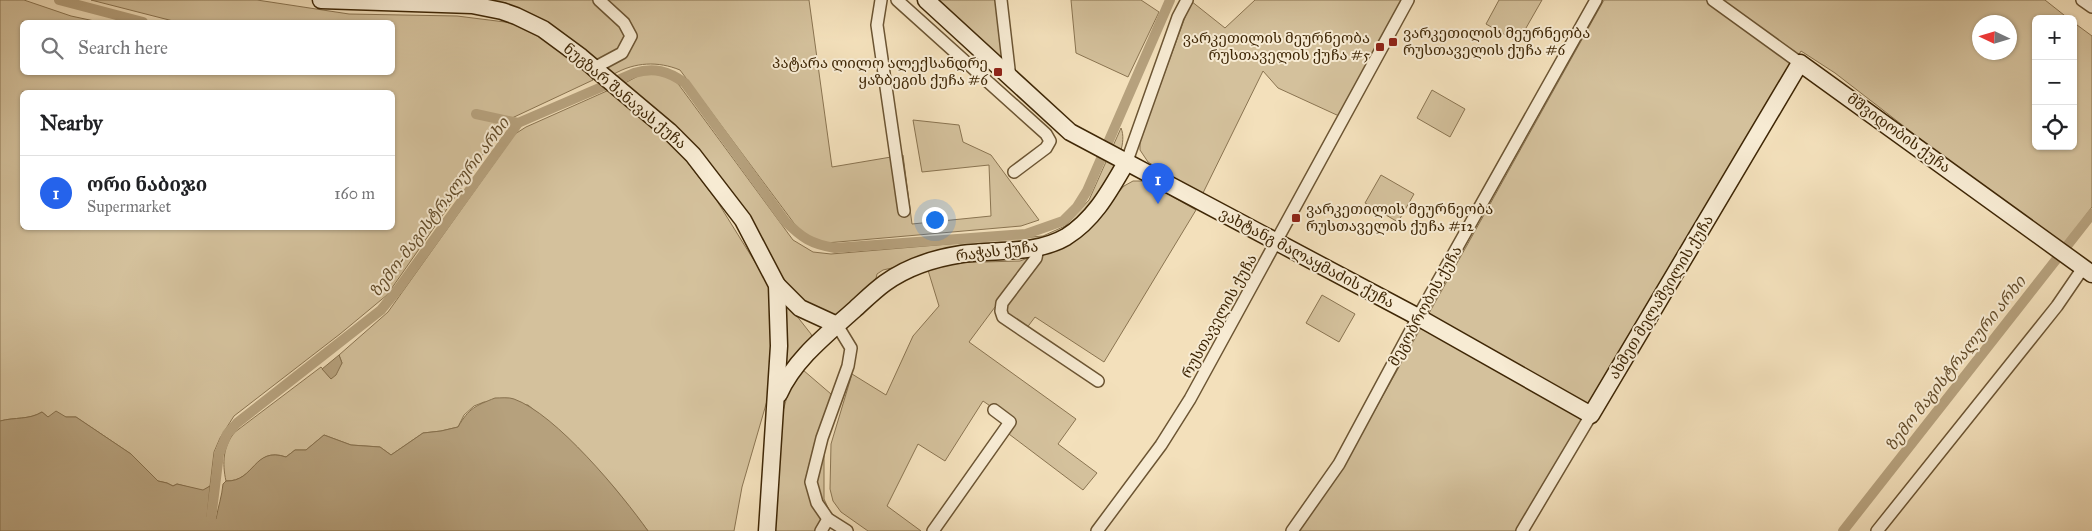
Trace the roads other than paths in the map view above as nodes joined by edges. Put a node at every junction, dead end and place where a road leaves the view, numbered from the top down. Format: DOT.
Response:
graph roads {
  1 [pos="321,0"];
  2 [pos="599,0"];
  3 [pos="881,0"];
  4 [pos="897,0"];
  5 [pos="926,0"];
  6 [pos="1001,0"];
  7 [pos="1187,0"];
  8 [pos="1408,0"];
  9 [pos="1596,0"];
  10 [pos="1714,0"];
  11 [pos="2082,0"];
  12 [pos="387,2"];
  13 [pos="2092,7"];
  14 [pos="1800,63"];
  15 [pos="598,70"];
  16 [pos="1010,78"];
  17 [pos="1123,159"];
  18 [pos="1014,172"];
  19 [pos="904,211"];
  20 [pos="1276,243"];
  21 [pos="1035,247"];
  22 [pos="2085,265"];
  23 [pos="778,285"];
  24 [pos="1418,317"];
  25 [pos="837,325"];
  26 [pos="1098,381"];
  27 [pos="775,402"];
  28 [pos="994,410"];
  29 [pos="1591,415"];
  30 [pos="828,519"];
  31 [pos="767,531"];
  32 [pos="821,531"];
  33 [pos="847,531"];
  34 [pos="933,531"];
  35 [pos="1097,531"];
  36 [pos="1292,531"];
  37 [pos="1522,531"];
  38 [pos="1876,531"];
  1 -- 12 [label="street, ნუგზარ შანავას ქუჩა"];
  2 -- 15 [label="street"];
  3 -- 19 [label="street"];
  4 -- 18 [label="street"];
  5 -- 16 [label="street, ვახტანგ მალაყმაძის ქუჩა"];
  6 -- 16 [label="street"];
  7 -- 17 [label="street, რაჭას ქუჩა"];
  8 -- 20 [label="street, რუსთაველის ქუჩა"];
  9 -- 24 [label="street, მეგობრობის ქუჩა"];
  10 -- 14 [label="street, მშვიდობის ქუჩა"];
  11 -- 13 [label="street"];
  12 -- 15 [label="street, ნუგზარ შანავას ქუჩა"];
  14 -- 22 [label="street, მშვიდობის ქუჩა"];
  14 -- 29 [label="street, ახმეთ მელაშვილის ქუჩა"];
  15 -- 23 [label="street, ნუგზარ შანავას ქუჩა"];
  16 -- 17 [label="street, ვახტანგ მალაყმაძის ქუჩა"];
  17 -- 20 [label="street, ვახტანგ მალაყმაძის ქუჩა"];
  17 -- 21 [label="street, რაჭას ქუჩა"];
  20 -- 24 [label="street, ვახტანგ მალაყმაძის ქუჩა"];
  20 -- 35 [label="street, რუსთაველის ქუჩა"];
  21 -- 25 [label="street, რაჭას ქუჩა"];
  21 -- 26 [label="street"];
  22 -- 38 [label="street"];
  23 -- 25 [label="street"];
  23 -- 27 [label="street, ნუგზარ შანავას ქუჩა"];
  24 -- 29 [label="street, ვახტანგ მალაყმაძის ქუჩა"];
  24 -- 36 [label="street, მეგობრობის ქუჩა"];
  25 -- 27 [label="street, რაჭას ქუჩა"];
  25 -- 30 [label="street"];
  27 -- 31 [label="street, ნუგზარ შანავას ქუჩა"];
  28 -- 34 [label="street"];
  29 -- 37 [label="street, ახმეთ მელაშვილის ქუჩა"];
  30 -- 32 [label="street"];
  30 -- 33 [label="street"];
}
